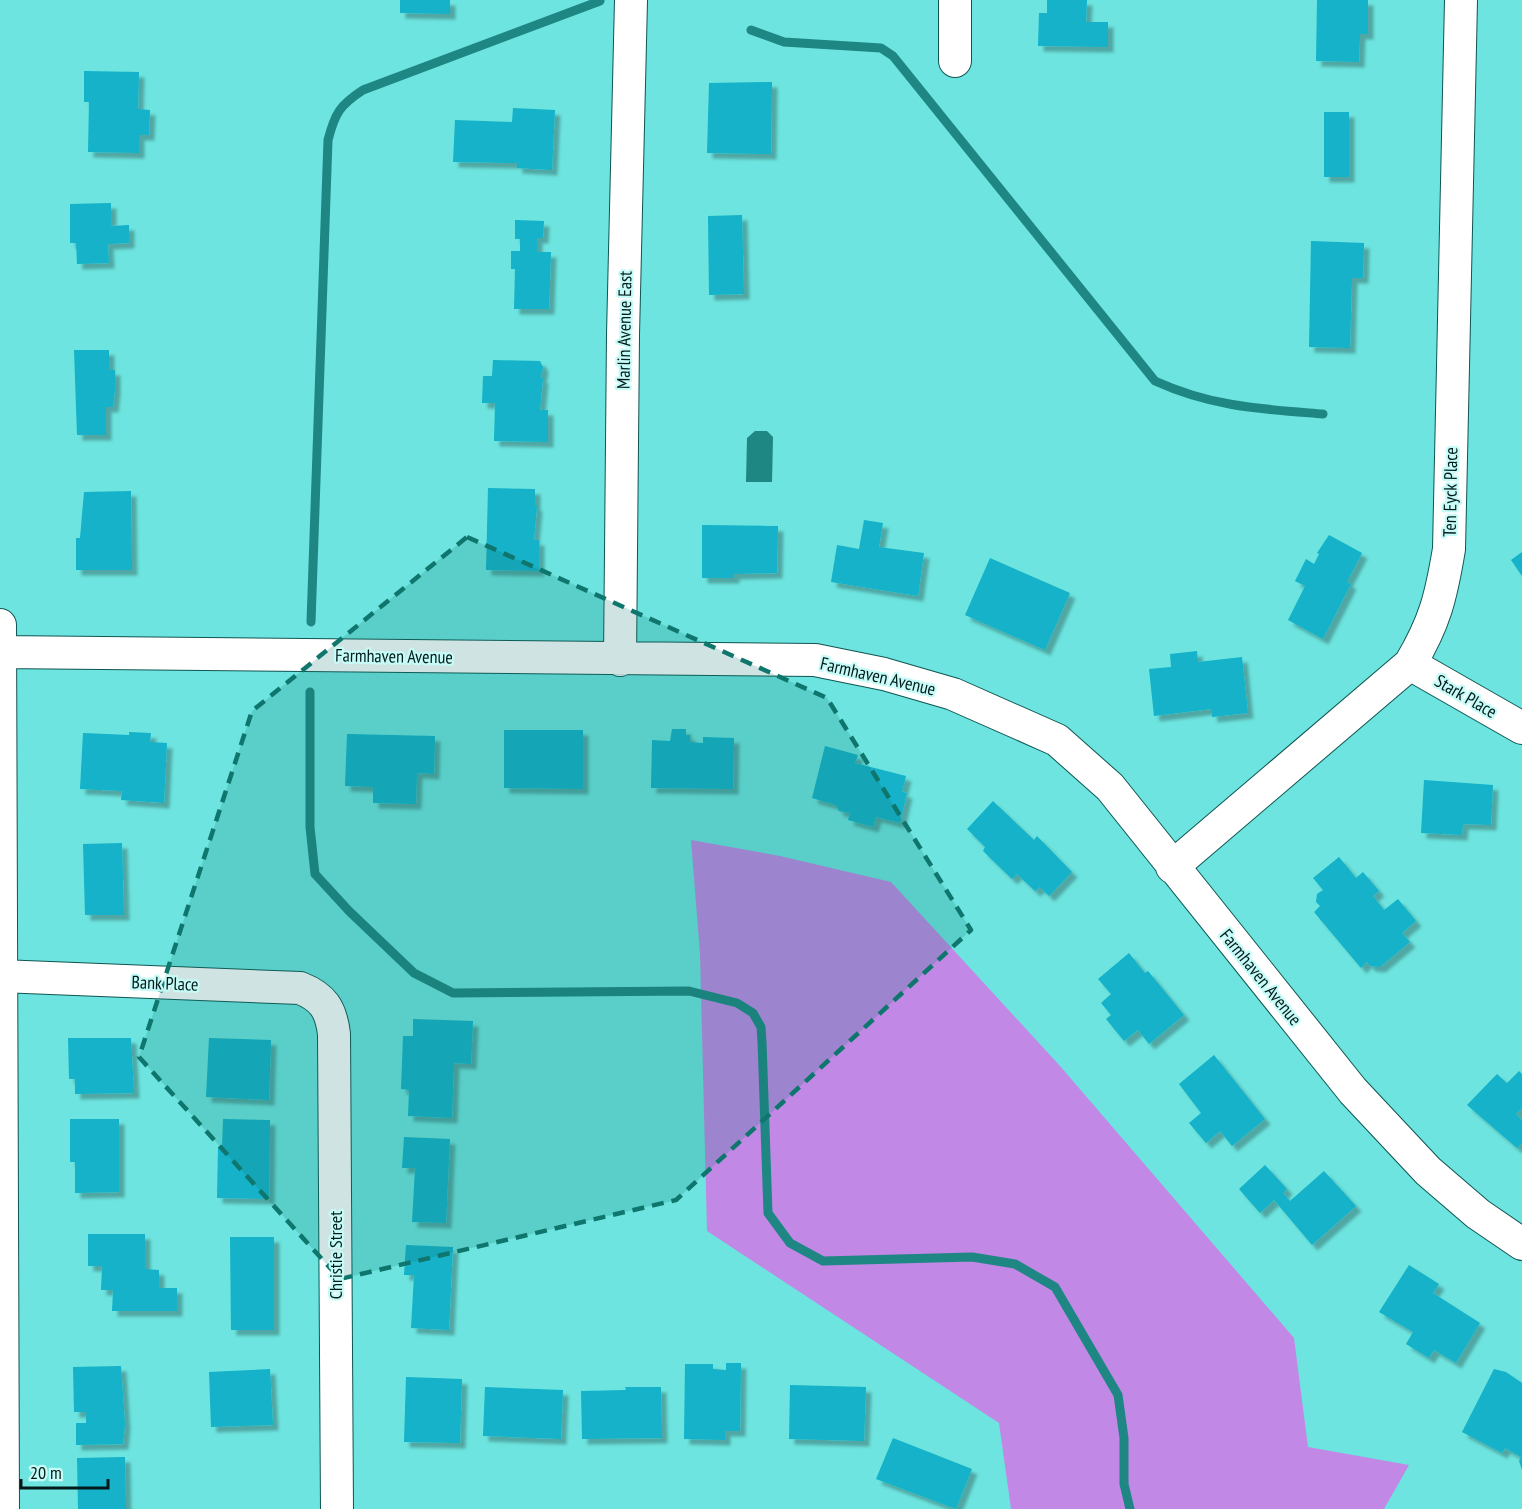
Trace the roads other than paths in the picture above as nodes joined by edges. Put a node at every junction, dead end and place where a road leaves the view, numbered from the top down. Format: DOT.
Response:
graph roads {
  1 [pos="630,0"];
  2 [pos="955,0"];
  3 [pos="1461,0"];
  4 [pos="955,61"];
  5 [pos="0,626"];
  6 [pos="0,652"];
  7 [pos="620,660"];
  8 [pos="1410,664"];
  9 [pos="1522,728"];
  10 [pos="1172,867"];
  11 [pos="1,976"];
  12 [pos="325,1004"];
  13 [pos="1522,1244"];
  14 [pos="3,1509"];
  15 [pos="337,1509"];
  1 -- 7 [label="street, Marlin Avenue East"];
  2 -- 4 [label="street"];
  3 -- 8 [label="street, Ten Eyck Place"];
  5 -- 6 [label="street"];
  6 -- 7 [label="street, Farmhaven Avenue"];
  6 -- 11 [label="street"];
  7 -- 10 [label="street, Farmhaven Avenue"];
  8 -- 9 [label="street, Stark Place"];
  8 -- 10 [label="street, Ten Eyck Place"];
  10 -- 13 [label="street, Farmhaven Avenue"];
  11 -- 12 [label="street, Bank Place"];
  11 -- 14 [label="street"];
  12 -- 15 [label="street, Christie Street"];
}
